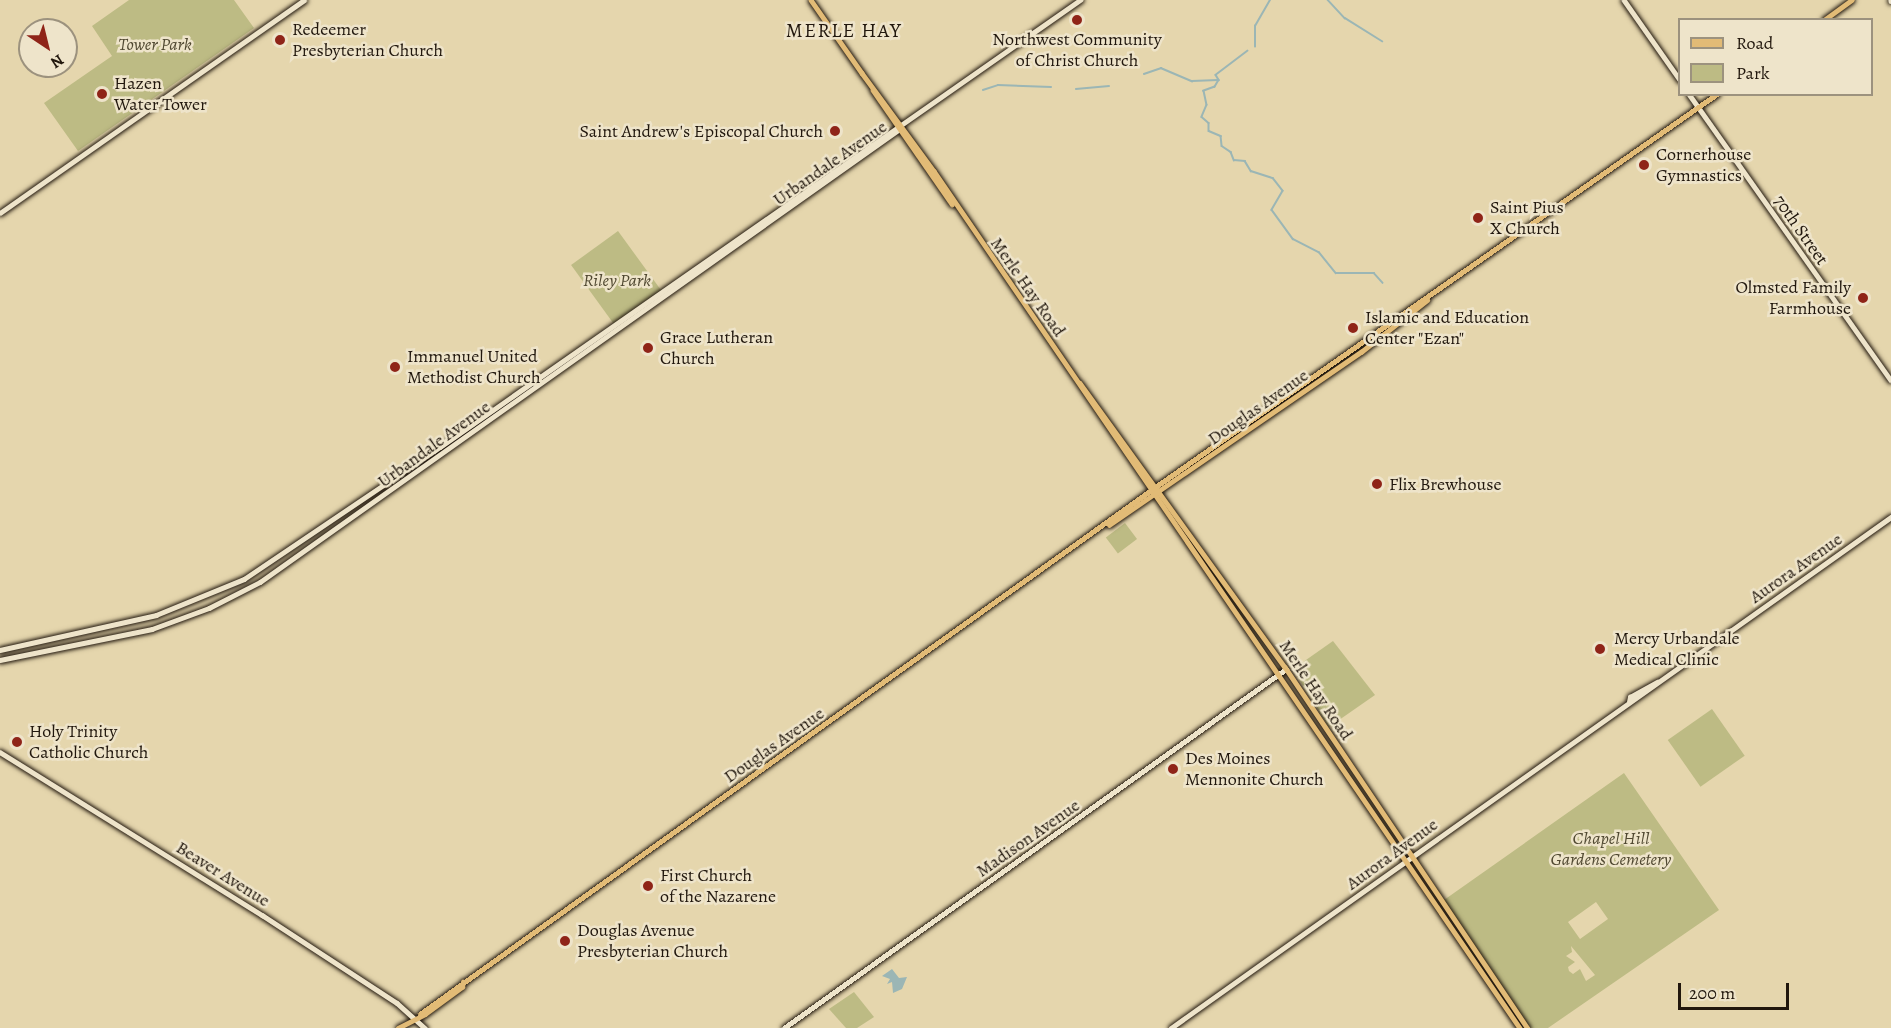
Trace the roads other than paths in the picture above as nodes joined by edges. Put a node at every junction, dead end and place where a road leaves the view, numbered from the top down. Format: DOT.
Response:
graph roads {
  1 [pos="304,0"];
  2 [pos="811,0"];
  3 [pos="1080,0"];
  4 [pos="1623,0"];
  5 [pos="1851,0"];
  6 [pos="1827,18"];
  7 [pos="1678,77"];
  8 [pos="1690,96"];
  9 [pos="1715,96"];
  10 [pos="1699,108"];
  11 [pos="899,127"];
  12 [pos="0,213"];
  13 [pos="1427,300"];
  14 [pos="1072,374"];
  15 [pos="1891,380"];
  16 [pos="1157,486"];
  17 [pos="1151,490"];
  18 [pos="1161,492"];
  19 [pos="1155,496"];
  20 [pos="1891,517"];
  21 [pos="1100,530"];
  22 [pos="0,650"];
  23 [pos="0,660"];
  24 [pos="1286,669"];
  25 [pos="1281,675"];
  26 [pos="0,752"];
  27 [pos="1414,855"];
  28 [pos="1408,859"];
  29 [pos="417,1015"];
  30 [pos="398,1028"];
  31 [pos="425,1028"];
  32 [pos="784,1028"];
  33 [pos="1171,1028"];
  34 [pos="1520,1028"];
  35 [pos="1528,1028"];
  1 -- 12 [label="street"];
  2 -- 11 [label="main road, Merle Hay Road"];
  3 -- 11 [label="street, Urbandale Avenue"];
  4 -- 7 [label="street"];
  5 -- 6 [label="main road"];
  8 -- 10 [label="street, 70th Street"];
  9 -- 10 [label="main road, Douglas Avenue"];
  10 -- 13 [label="main road, Douglas Avenue"];
  10 -- 15 [label="street, 70th Street"];
  11 -- 14 [label="main road, Merle Hay Road"];
  11 -- 22 [label="street, Urbandale Avenue"];
  11 -- 23 [label="street, Urbandale Avenue"];
  13 -- 16 [label="main road, Douglas Avenue"];
  13 -- 18 [label="main road, Douglas Avenue"];
  14 -- 16 [label="main road, Merle Hay Road"];
  14 -- 17 [label="main road, Merle Hay Road"];
  16 -- 17 [label="main road, Douglas Avenue"];
  16 -- 18 [label="main road, Merle Hay Road"];
  17 -- 19 [label="main road, Merle Hay Road"];
  17 -- 21 [label="main road, Douglas Avenue"];
  18 -- 19 [label="main road, Douglas Avenue"];
  18 -- 24 [label="main road, Merle Hay Road"];
  19 -- 21 [label="main road, Douglas Avenue"];
  19 -- 25 [label="main road, Merle Hay Road"];
  20 -- 27 [label="street, Aurora Avenue"];
  21 -- 29 [label="main road, Douglas Avenue"];
  24 -- 25 [label="street, Madison Avenue"];
  24 -- 27 [label="main road, Merle Hay Road"];
  25 -- 28 [label="main road, Merle Hay Road"];
  25 -- 32 [label="street, Madison Avenue"];
  26 -- 29 [label="street, Beaver Avenue"];
  27 -- 28 [label="street, Aurora Avenue"];
  27 -- 35 [label="main road, Merle Hay Road"];
  28 -- 33 [label="street, Aurora Avenue"];
  28 -- 34 [label="main road, Merle Hay Road"];
  29 -- 30 [label="main road, Douglas Avenue"];
  29 -- 31 [label="street, Beaver Avenue"];
}
